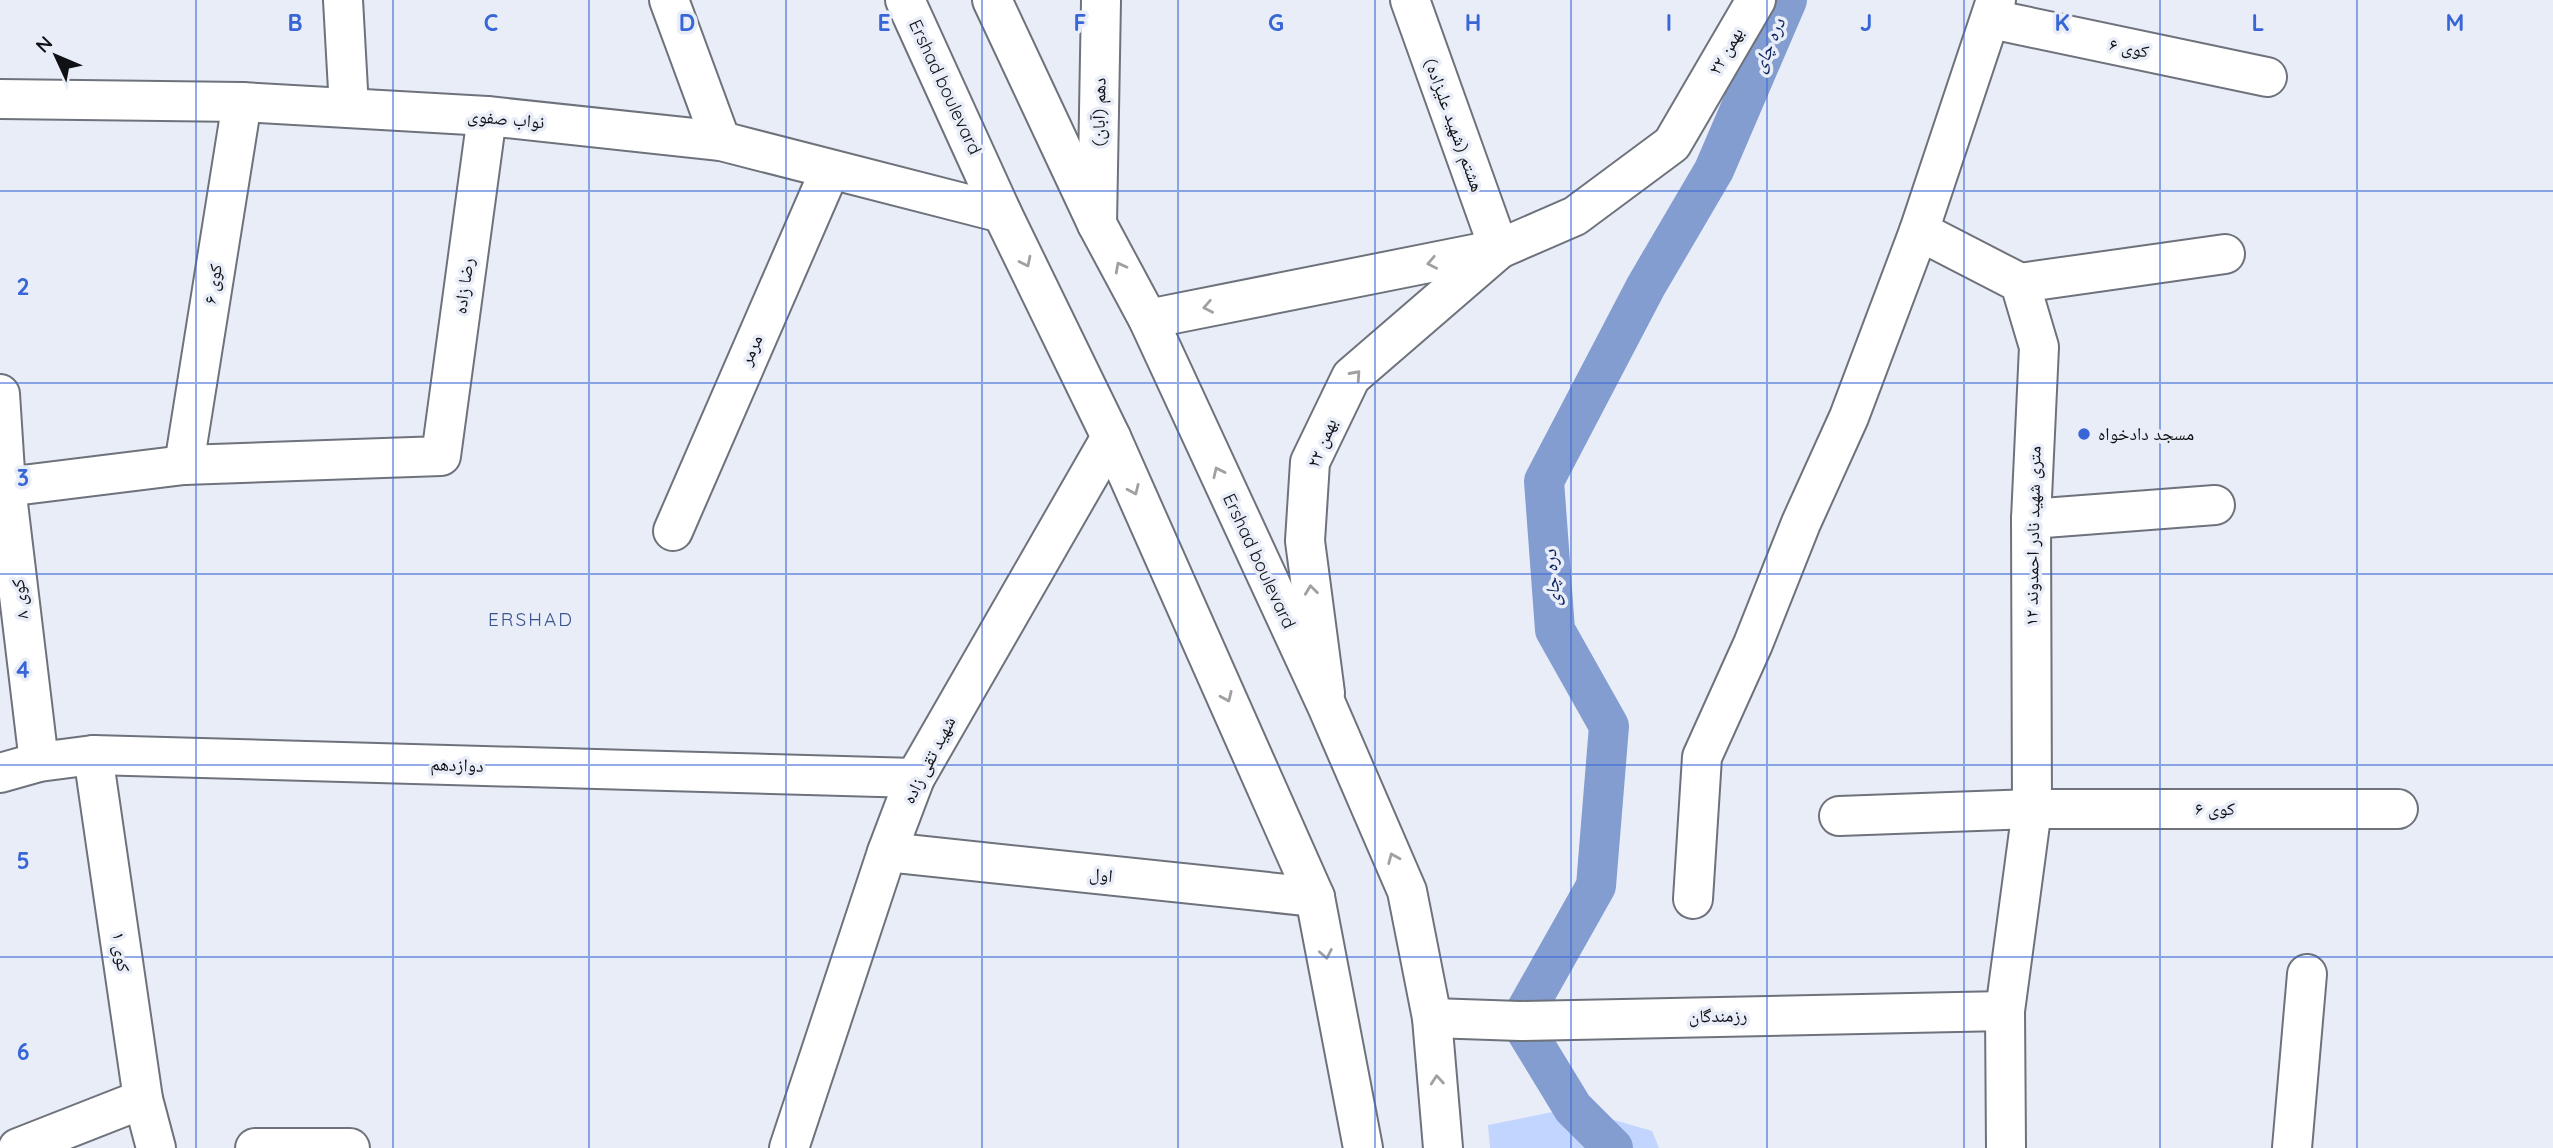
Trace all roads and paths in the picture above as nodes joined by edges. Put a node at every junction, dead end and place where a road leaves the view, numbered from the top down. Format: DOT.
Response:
graph roads {
  1 [pos="343,0"];
  2 [pos="669,0"];
  3 [pos="905,0"];
  4 [pos="992,0"];
  5 [pos="1101,0"];
  6 [pos="1410,0"];
  7 [pos="1756,0"];
  8 [pos="1993,10"];
  9 [pos="2267,77"];
  10 [pos="0,99"];
  11 [pos="242,102"];
  12 [pos="349,108"];
  13 [pos="487,116"];
  14 [pos="721,141"];
  15 [pos="830,170"];
  16 [pos="1002,213"];
  17 [pos="1097,225"];
  18 [pos="1919,231"];
  19 [pos="1499,249"];
  20 [pos="2225,254"];
  21 [pos="2020,283"];
  22 [pos="1148,319"];
  23 [pos="0,394"];
  24 [pos="1111,437"];
  25 [pos="184,465"];
  26 [pos="6,486"];
  27 [pos="2215,505"];
  28 [pos="2031,519"];
  29 [pos="673,531"];
  30 [pos="1327,706"];
  31 [pos="93,755"];
  32 [pos="39,762"];
  33 [pos="0,773"];
  34 [pos="915,778"];
  35 [pos="2032,809"];
  36 [pos="2398,809"];
  37 [pos="1839,816"];
  38 [pos="887,852"];
  39 [pos="1315,897"];
  40 [pos="1693,898"];
  41 [pos="2307,974"];
  42 [pos="2005,1011"];
  43 [pos="1432,1018"];
  44 [pos="142,1099"];
  45 [pos="18,1148"];
  46 [pos="156,1148"];
  47 [pos="255,1148"];
  48 [pos="350,1148"];
  49 [pos="789,1148"];
  50 [pos="1363,1148"];
  51 [pos="1443,1148"];
  52 [pos="2006,1148"];
  53 [pos="2292,1148"];
  1 -- 12 [label="street"];
  2 -- 14 [label="street"];
  3 -- 16 [label="street, Ershad boulevard"];
  4 -- 17 [label="street, Ershad boulevard"];
  5 -- 17 [label="street, دهم (آبان)"];
  6 -- 19 [label="street, هشتم (شهید علیزاده)"];
  7 -- 19 [label="street, ۲۲ بهمن"];
  8 -- 9 [label="street, کوی ۶"];
  8 -- 18 [label="street"];
  10 -- 11 [label="street, نواب صفوی"];
  11 -- 12 [label="street, نواب صفوی"];
  11 -- 25 [label="street, کوی ۶"];
  12 -- 13 [label="street, نواب صفوی"];
  13 -- 14 [label="street, نواب صفوی"];
  13 -- 25 [label="street, رضا زاده"];
  14 -- 15 [label="street, نواب صفوی"];
  15 -- 16 [label="street, نواب صفوی"];
  15 -- 29 [label="street, مرمر"];
  16 -- 24 [label="street, Ershad boulevard, one-way"];
  22 -- 17 [label="street, Ershad boulevard, one-way"];
  18 -- 21 [label="street"];
  18 -- 40 [label="street"];
  19 -- 22 [label="street, ۲۲ بهمن, one-way"];
  30 -- 19 [label="street, ۲۲ بهمن, one-way"];
  20 -- 21 [label="street"];
  21 -- 28 [label="street, ۱۲ متری شهید نادر احمدوند"];
  30 -- 22 [label="street, Ershad boulevard, one-way"];
  23 -- 26 [label="street, کوی ۸"];
  24 -- 34 [label="street, شهید تقی زاده"];
  24 -- 39 [label="street, Ershad boulevard, one-way"];
  25 -- 26 [label="street"];
  26 -- 32 [label="street, کوی ۸"];
  27 -- 28 [label="street"];
  28 -- 35 [label="street, ۱۲ متری شهید نادر احمدوند"];
  43 -- 30 [label="street, Ershad boulevard, one-way"];
  31 -- 32 [label="street, دوازدهم"];
  31 -- 34 [label="street, دوازدهم"];
  31 -- 44 [label="street, کوی ۱"];
  32 -- 33 [label="street, دوازدهم"];
  34 -- 38 [label="street, شهید تقی زاده"];
  35 -- 36 [label="street, کوی ۶"];
  35 -- 37 [label="street, کوی ۶"];
  35 -- 42 [label="street, ۱۲ متری شهید نادر احمدوند"];
  38 -- 39 [label="street, اول"];
  38 -- 49 [label="street, شهید تقی زاده"];
  39 -- 50 [label="street, Ershad boulevard, one-way"];
  41 -- 53 [label="street"];
  42 -- 43 [label="street, رزمندگان"];
  42 -- 52 [label="street, ۱۲ متری شهید نادر احمدوند"];
  51 -- 43 [label="street, Ershad boulevard, one-way"];
  44 -- 45 [label="street"];
  44 -- 46 [label="street, کوی ۱"];
  47 -- 48 [label="street"];
}
